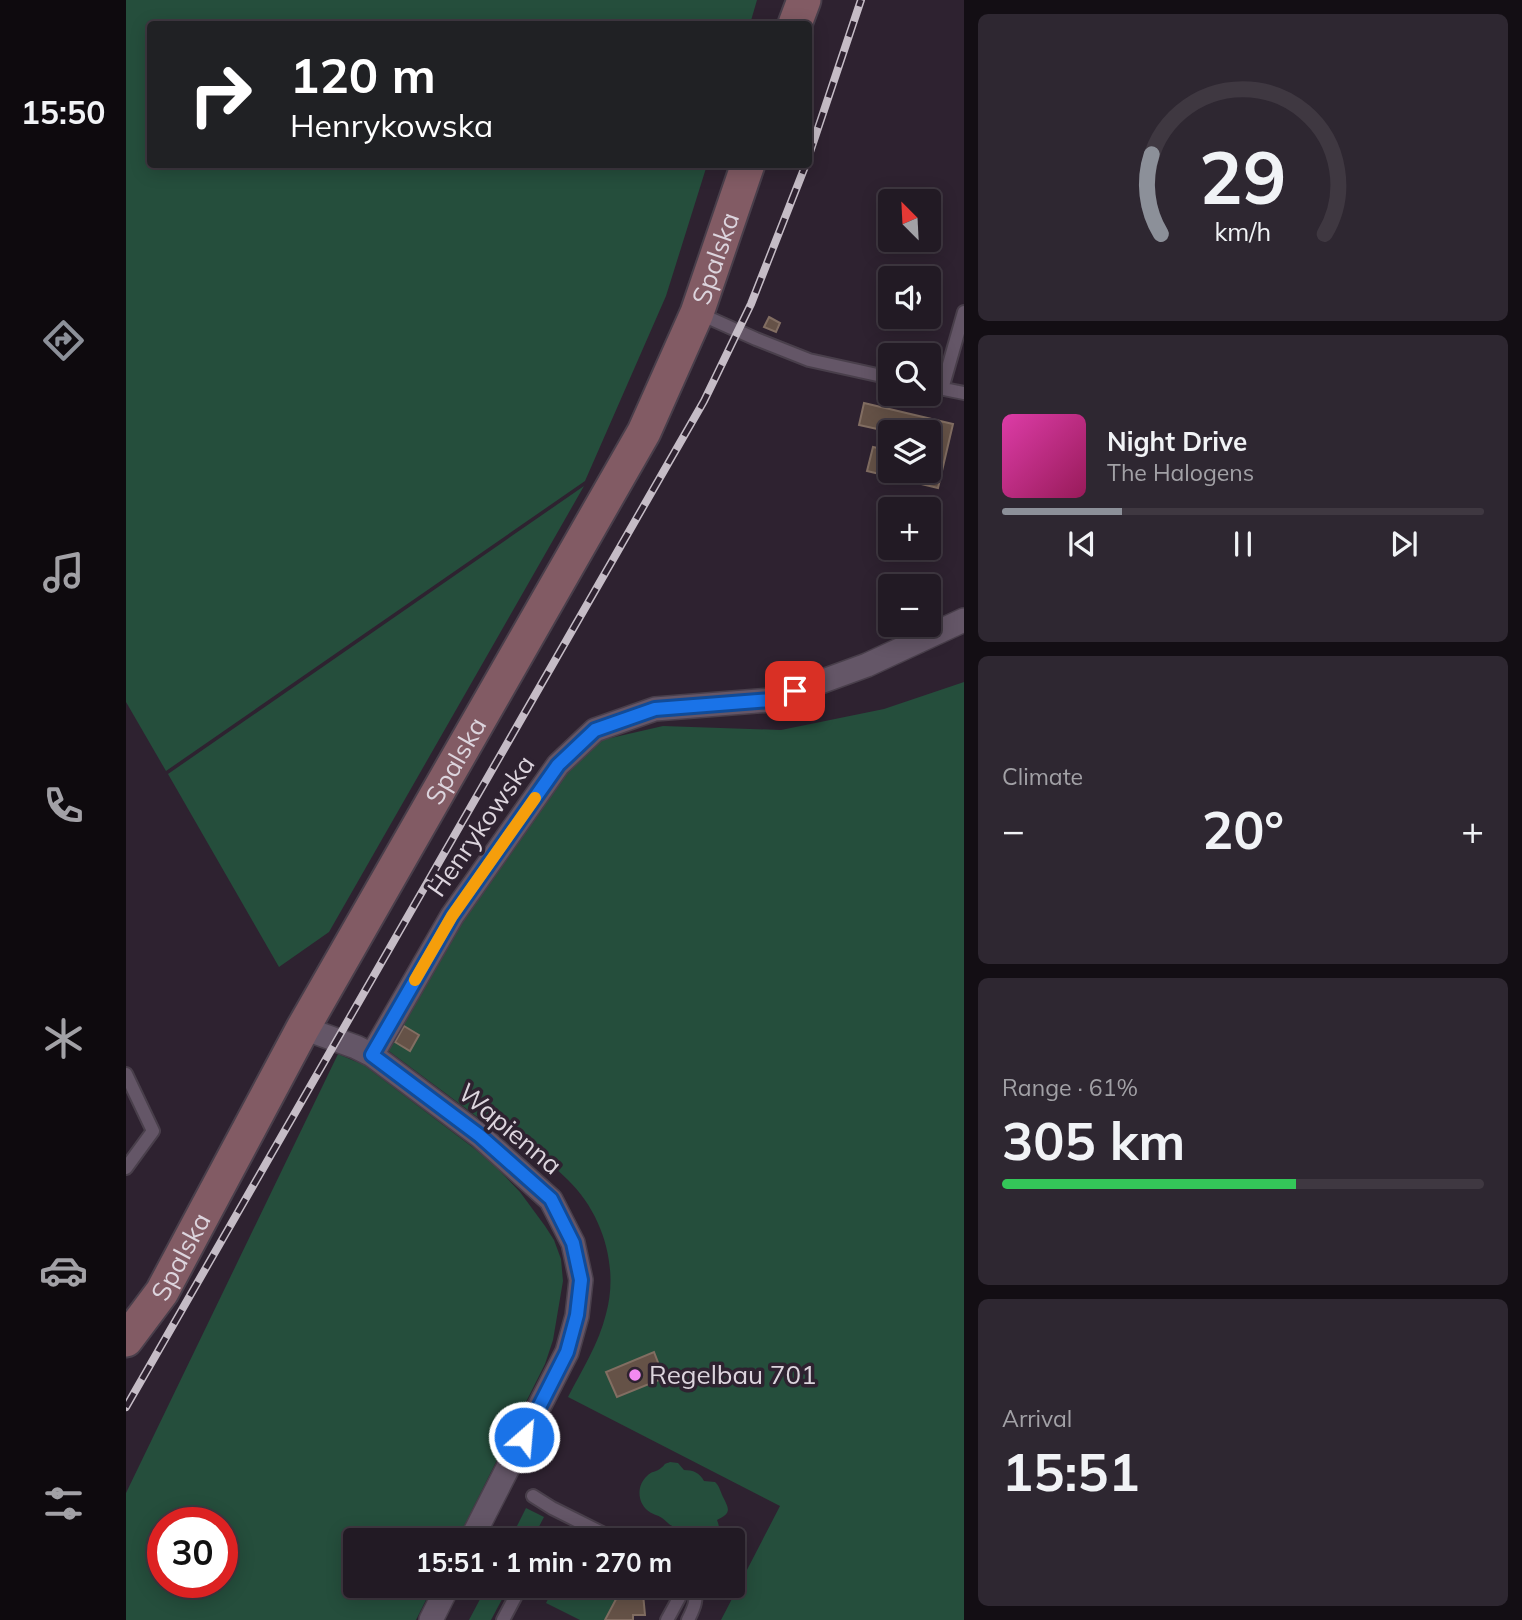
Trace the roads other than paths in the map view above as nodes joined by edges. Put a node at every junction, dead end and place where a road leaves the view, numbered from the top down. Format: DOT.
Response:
graph roads {
  1 [pos="804,0"];
  2 [pos="796,21"];
  3 [pos="747,168"];
  4 [pos="964,312"];
  5 [pos="697,313"];
  6 [pos="941,372"];
  7 [pos="878,375"];
  8 [pos="941,389"];
  9 [pos="964,394"];
  10 [pos="964,620"];
  11 [pos="303,1028"];
  12 [pos="372,1055"];
  13 [pos="126,1074"];
  14 [pos="126,1168"];
  15 [pos="126,1340"];
  16 [pos="533,1496"];
  17 [pos="477,1528"];
  18 [pos="593,1528"];
  19 [pos="442,1598"];
  20 [pos="515,1598"];
  21 [pos="679,1598"];
  22 [pos="696,1598"];
  23 [pos="431,1620"];
  24 [pos="503,1620"];
  25 [pos="667,1620"];
  26 [pos="688,1620"];
  1 -- 2 [label="street"];
  3 -- 5 [label="street, Spalska"];
  4 -- 6 [label="lane"];
  5 -- 7 [label="lane"];
  5 -- 11 [label="street, Spalska"];
  8 -- 9 [label="lane"];
  10 -- 12 [label="street, Henrykowska"];
  11 -- 12 [label="street"];
  11 -- 15 [label="street, Spalska"];
  12 -- 17 [label="street, Wapienna"];
  13 -- 14 [label="lane"];
  16 -- 18 [label="lane"];
  19 -- 23 [label="street"];
  20 -- 24 [label="lane"];
  21 -- 25 [label="lane"];
  22 -- 26 [label="lane"];
}
